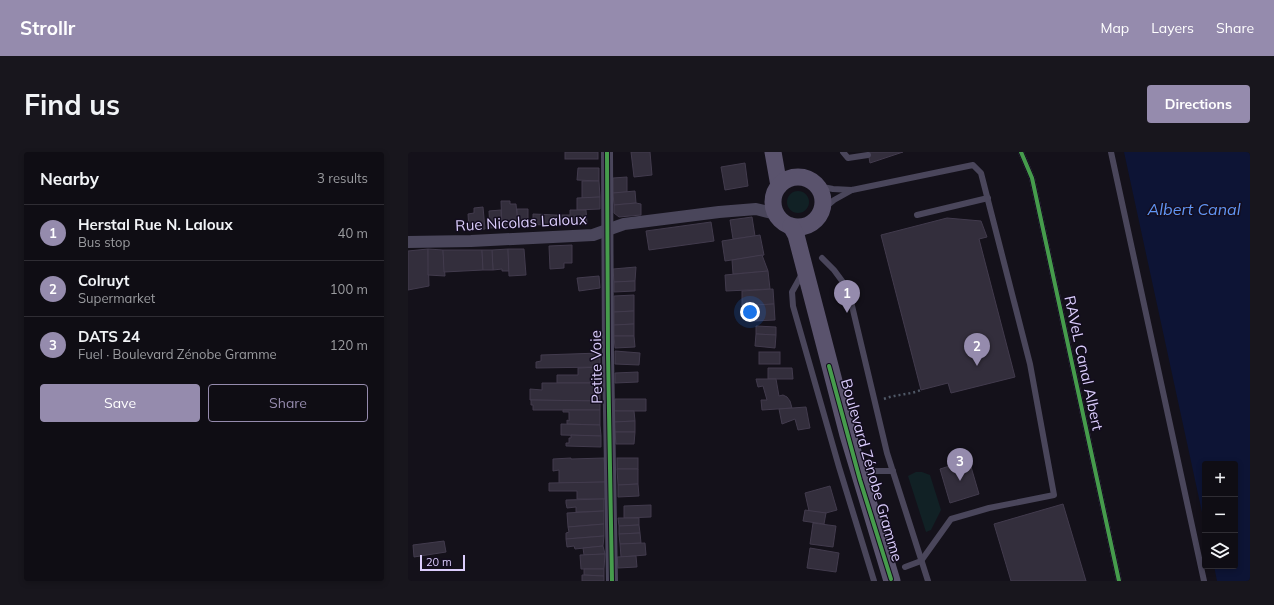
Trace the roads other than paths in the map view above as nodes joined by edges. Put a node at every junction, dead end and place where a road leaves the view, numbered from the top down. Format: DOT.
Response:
graph roads {
  1 [pos="608,152"];
  2 [pos="773,152"];
  3 [pos="844,152"];
  4 [pos="1021,152"];
  5 [pos="1111,152"];
  6 [pos="868,154"];
  7 [pos="779,186"];
  8 [pos="817,186"];
  9 [pos="852,190"];
  10 [pos="988,198"];
  11 [pos="822,210"];
  12 [pos="776,214"];
  13 [pos="917,215"];
  14 [pos="791,226"];
  15 [pos="607,230"];
  16 [pos="408,242"];
  17 [pos="822,258"];
  18 [pos="805,269"];
  19 [pos="876,471"];
  20 [pos="893,471"];
  21 [pos="921,561"];
  22 [pos="905,567"];
  23 [pos="612,581"];
  24 [pos="874,581"];
  25 [pos="892,581"];
  26 [pos="928,581"];
  27 [pos="1119,581"];
  28 [pos="1204,581"];
  1 -- 15 [label="street, Petite Voie"];
  2 -- 7 [label="main road"];
  3 -- 6 [label="lane"];
  4 -- 27 [label="lane, RAVeL Canal Albert"];
  5 -- 28 [label="lane"];
  7 -- 8 [label="main road"];
  7 -- 12 [label="main road"];
  8 -- 9 [label="lane"];
  8 -- 11 [label="main road"];
  9 -- 10 [label="lane"];
  9 -- 11 [label="lane"];
  10 -- 13 [label="lane"];
  10 -- 21 [label="lane"];
  11 -- 14 [label="main road"];
  12 -- 14 [label="main road, Boulevard Zénobe Gramme"];
  12 -- 15 [label="street, Rue Nicolas Laloux"];
  14 -- 18 [label="main road, Boulevard Zénobe Gramme"];
  15 -- 16 [label="street, Rue Nicolas Laloux"];
  15 -- 23 [label="street, Petite Voie"];
  17 -- 20 [label="lane, Boulevard Zénobe Gramme"];
  18 -- 24 [label="lane, Boulevard Zénobe Gramme"];
  18 -- 25 [label="main road, Boulevard Zénobe Gramme"];
  19 -- 20 [label="lane"];
  20 -- 21 [label="lane, Boulevard Zénobe Gramme"];
  21 -- 22 [label="lane"];
  21 -- 26 [label="lane, Boulevard Zénobe Gramme"];
}
